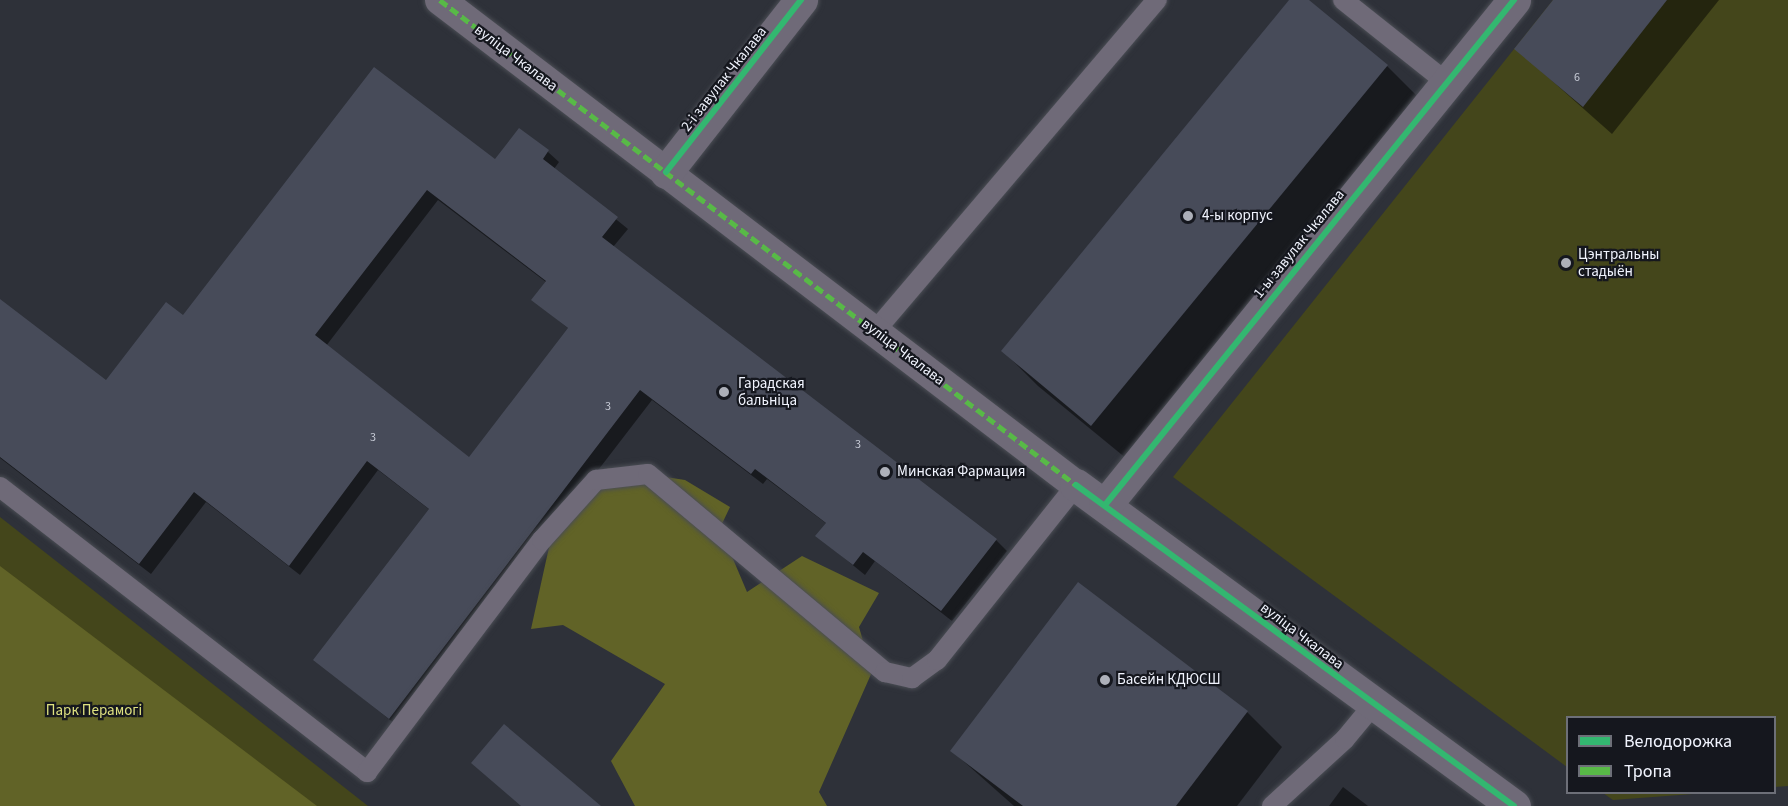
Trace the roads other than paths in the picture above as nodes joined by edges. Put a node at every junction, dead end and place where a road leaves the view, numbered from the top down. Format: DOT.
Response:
graph roads {
  1 [pos="440,0"];
  2 [pos="801,0"];
  3 [pos="1157,0"];
  4 [pos="1343,0"];
  5 [pos="1514,0"];
  6 [pos="1446,82"];
  7 [pos="666,172"];
  8 [pos="875,331"];
  9 [pos="1076,485"];
  10 [pos="0,487"];
  11 [pos="1105,505"];
  12 [pos="1374,704"];
  13 [pos="1272,806"];
  14 [pos="1514,806"];
  1 -- 7 [label="street, вуліца Чкалава"];
  2 -- 7 [label="street, 2-і завулак Чкалава"];
  3 -- 8 [label="lane"];
  4 -- 6 [label="lane"];
  5 -- 6 [label="street, 1-ы завулак Чкалава"];
  6 -- 11 [label="street, 1-ы завулак Чкалава"];
  7 -- 8 [label="street, вуліца Чкалава"];
  8 -- 9 [label="street, вуліца Чкалава"];
  9 -- 10 [label="lane"];
  9 -- 11 [label="street, вуліца Чкалава"];
  11 -- 12 [label="street, вуліца Чкалава"];
  12 -- 13 [label="lane"];
  12 -- 14 [label="street, вуліца Чкалава"];
}
